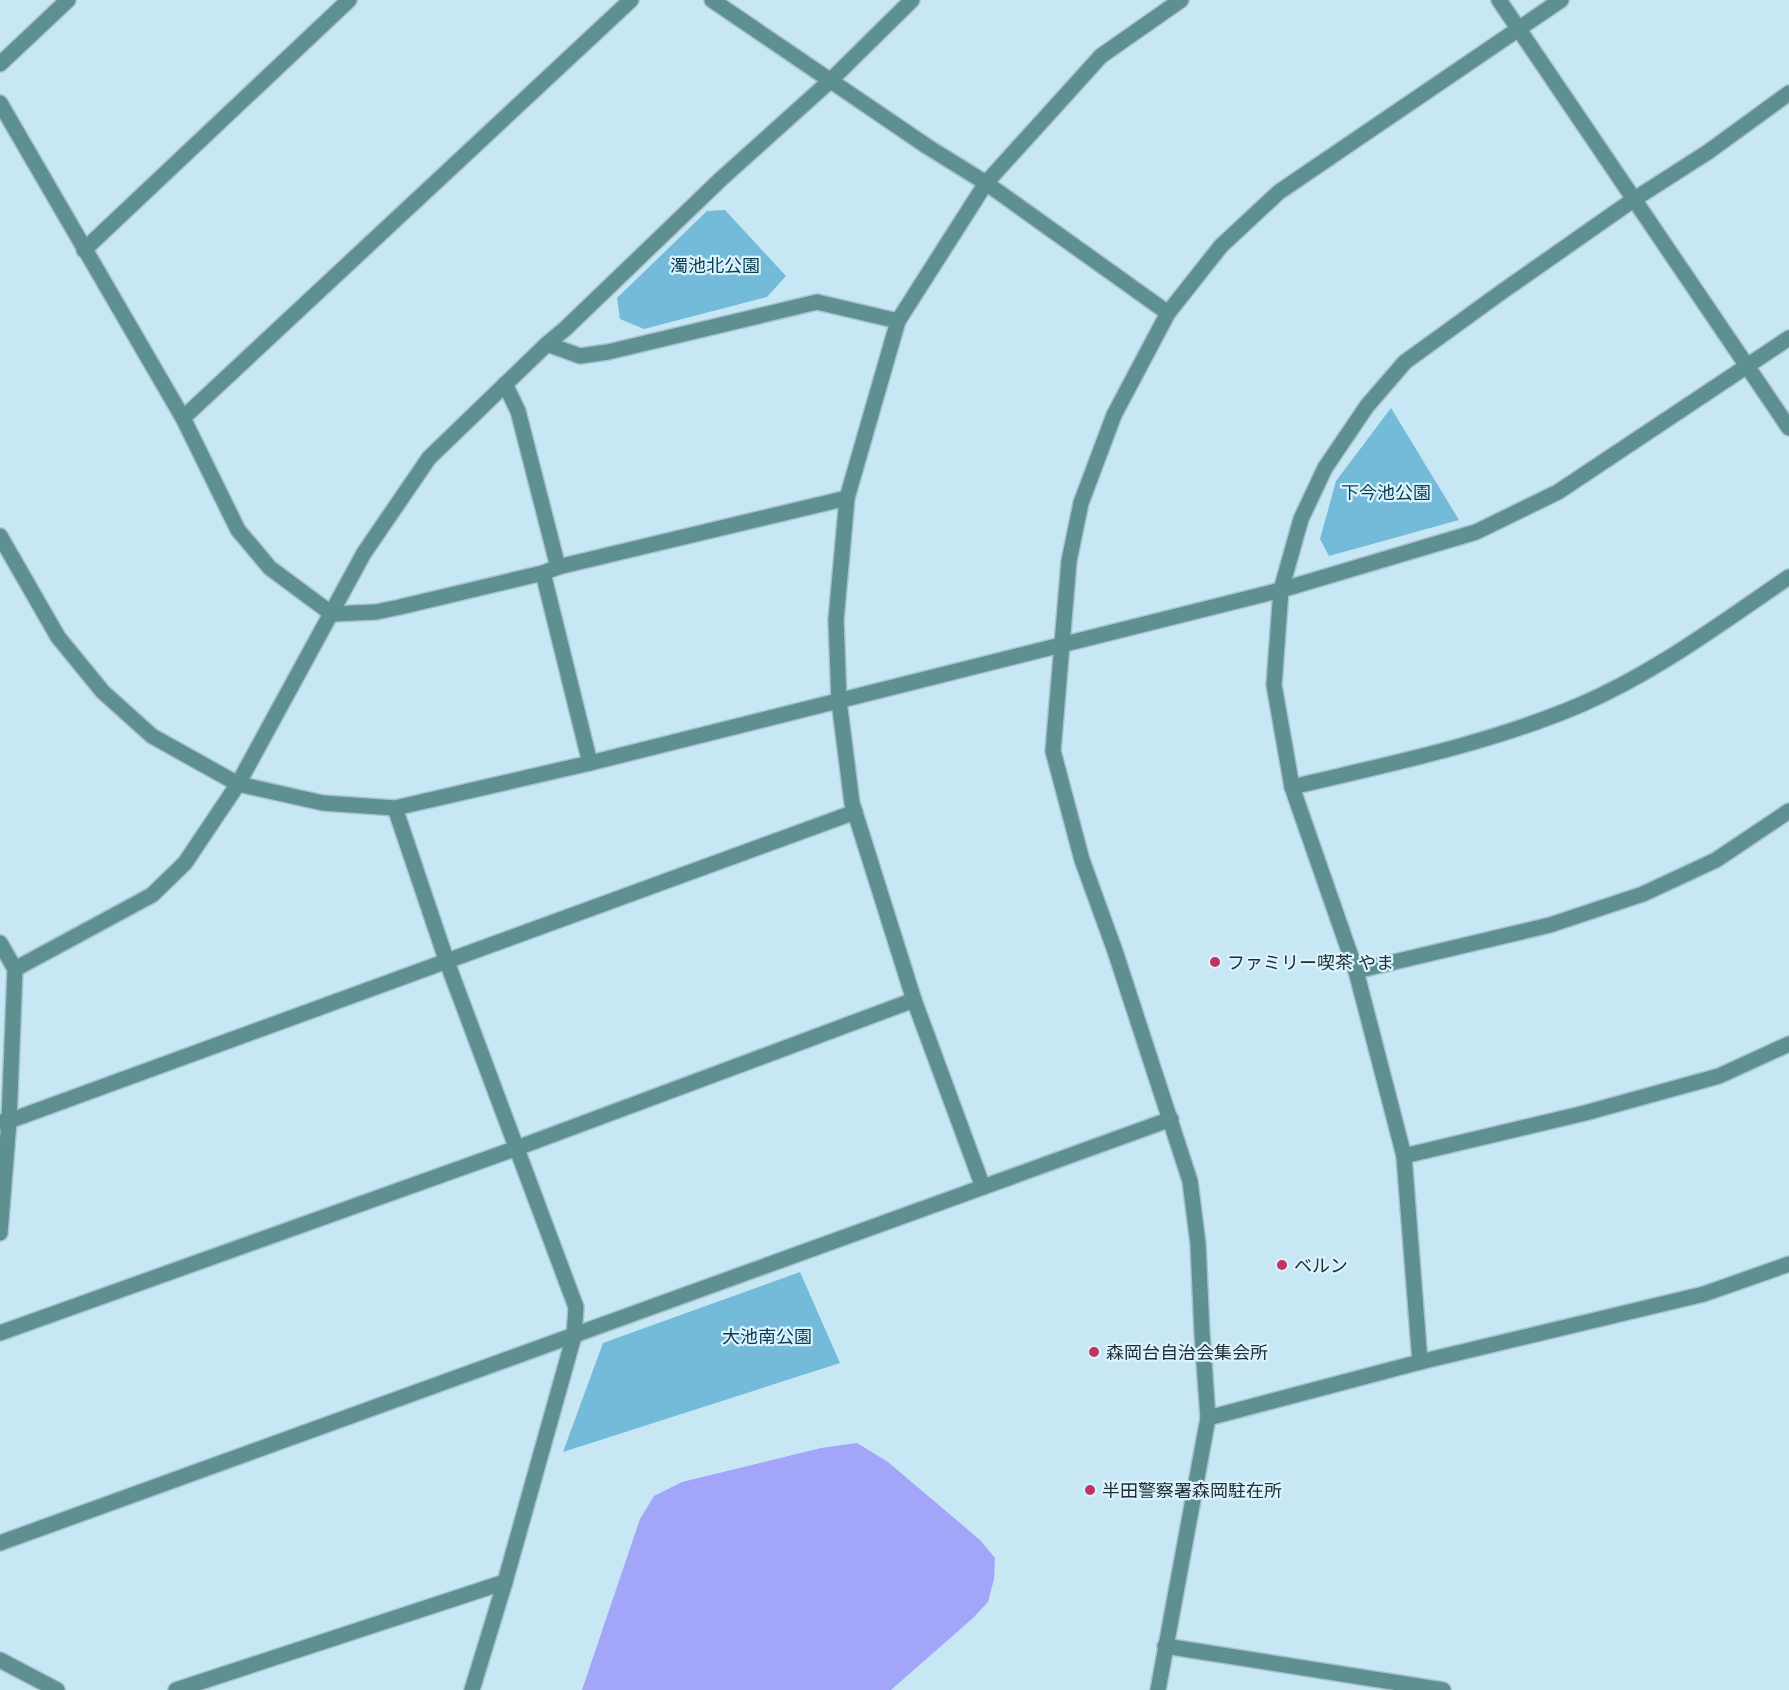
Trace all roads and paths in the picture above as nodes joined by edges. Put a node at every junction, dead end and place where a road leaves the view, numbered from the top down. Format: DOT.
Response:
graph roads {
  1 [pos="68,0"];
  2 [pos="349,0"];
  3 [pos="631,0"];
  4 [pos="712,0"];
  5 [pos="912,0"];
  6 [pos="1181,0"];
  7 [pos="1499,0"];
  8 [pos="1561,0"];
  9 [pos="1518,28"];
  10 [pos="0,64"];
  11 [pos="831,80"];
  12 [pos="1789,93"];
  13 [pos="0,103"];
  14 [pos="986,183"];
  15 [pos="1633,200"];
  16 [pos="84,250"];
  17 [pos="1168,313"];
  18 [pos="898,321"];
  19 [pos="1789,338"];
  20 [pos="547,344"];
  21 [pos="1747,367"];
  22 [pos="505,384"];
  23 [pos="183,418"];
  24 [pos="1789,428"];
  25 [pos="847,498"];
  26 [pos="0,536"];
  27 [pos="558,567"];
  28 [pos="543,573"];
  29 [pos="1789,577"];
  30 [pos="1281,590"];
  31 [pos="332,614"];
  32 [pos="1062,644"];
  33 [pos="839,701"];
  34 [pos="590,763"];
  35 [pos="238,784"];
  36 [pos="1292,787"];
  37 [pos="395,808"];
  38 [pos="1789,811"];
  39 [pos="855,812"];
  40 [pos="0,943"];
  41 [pos="447,962"];
  42 [pos="15,969"];
  43 [pos="1356,972"];
  44 [pos="914,1000"];
  45 [pos="1789,1044"];
  46 [pos="1171,1119"];
  47 [pos="4,1122"];
  48 [pos="517,1148"];
  49 [pos="1404,1156"];
  50 [pos="983,1187"];
  51 [pos="0,1233"];
  52 [pos="1789,1264"];
  53 [pos="0,1333"];
  54 [pos="574,1336"];
  55 [pos="1420,1362"];
  56 [pos="1208,1418"];
  57 [pos="0,1543"];
  58 [pos="504,1582"];
  59 [pos="1165,1646"];
  60 [pos="0,1660"];
  61 [pos="57,1690"];
  62 [pos="176,1690"];
  63 [pos="472,1690"];
  64 [pos="1158,1690"];
  65 [pos="1443,1690"];
  1 -- 10 [label="street"];
  2 -- 16 [label="street"];
  3 -- 23 [label="street"];
  4 -- 11 [label="street"];
  5 -- 11 [label="street"];
  6 -- 14 [label="street"];
  7 -- 9 [label="street"];
  8 -- 9 [label="street"];
  9 -- 15 [label="street"];
  9 -- 17 [label="street"];
  11 -- 14 [label="street"];
  11 -- 20 [label="street"];
  12 -- 15 [label="street"];
  13 -- 16 [label="street"];
  14 -- 17 [label="street"];
  14 -- 18 [label="street"];
  15 -- 21 [label="street"];
  15 -- 30 [label="street"];
  16 -- 23 [label="street"];
  17 -- 32 [label="street"];
  18 -- 20 [label="street"];
  18 -- 25 [label="street"];
  19 -- 21 [label="street"];
  20 -- 22 [label="street"];
  21 -- 24 [label="street"];
  21 -- 30 [label="street"];
  22 -- 27 [label="street"];
  22 -- 31 [label="street"];
  23 -- 31 [label="street"];
  25 -- 27 [label="street"];
  25 -- 33 [label="street"];
  26 -- 35 [label="street"];
  27 -- 28 [label="street"];
  28 -- 31 [label="street"];
  28 -- 34 [label="street"];
  29 -- 36 [label="street"];
  30 -- 32 [label="street"];
  30 -- 36 [label="street"];
  31 -- 35 [label="street"];
  32 -- 33 [label="street"];
  32 -- 46 [label="street"];
  33 -- 34 [label="street"];
  33 -- 39 [label="street"];
  34 -- 37 [label="street"];
  35 -- 37 [label="street"];
  35 -- 42 [label="street"];
  36 -- 43 [label="street"];
  37 -- 41 [label="street"];
  38 -- 43 [label="street"];
  39 -- 41 [label="street"];
  39 -- 44 [label="street"];
  40 -- 42 [label="street"];
  41 -- 47 [label="street"];
  41 -- 48 [label="street"];
  42 -- 47 [label="street"];
  43 -- 49 [label="street"];
  44 -- 48 [label="street"];
  44 -- 50 [label="street"];
  45 -- 49 [label="street"];
  46 -- 50 [label="street"];
  46 -- 56 [label="street"];
  47 -- 51 [label="street"];
  48 -- 53 [label="street"];
  48 -- 54 [label="street"];
  49 -- 55 [label="street"];
  50 -- 54 [label="street"];
  52 -- 55 [label="street"];
  54 -- 57 [label="street"];
  54 -- 58 [label="street"];
  55 -- 56 [label="street"];
  56 -- 59 [label="street"];
  58 -- 62 [label="street"];
  58 -- 63 [label="street"];
  59 -- 64 [label="street"];
  59 -- 65 [label="street"];
  60 -- 61 [label="street"];
}
